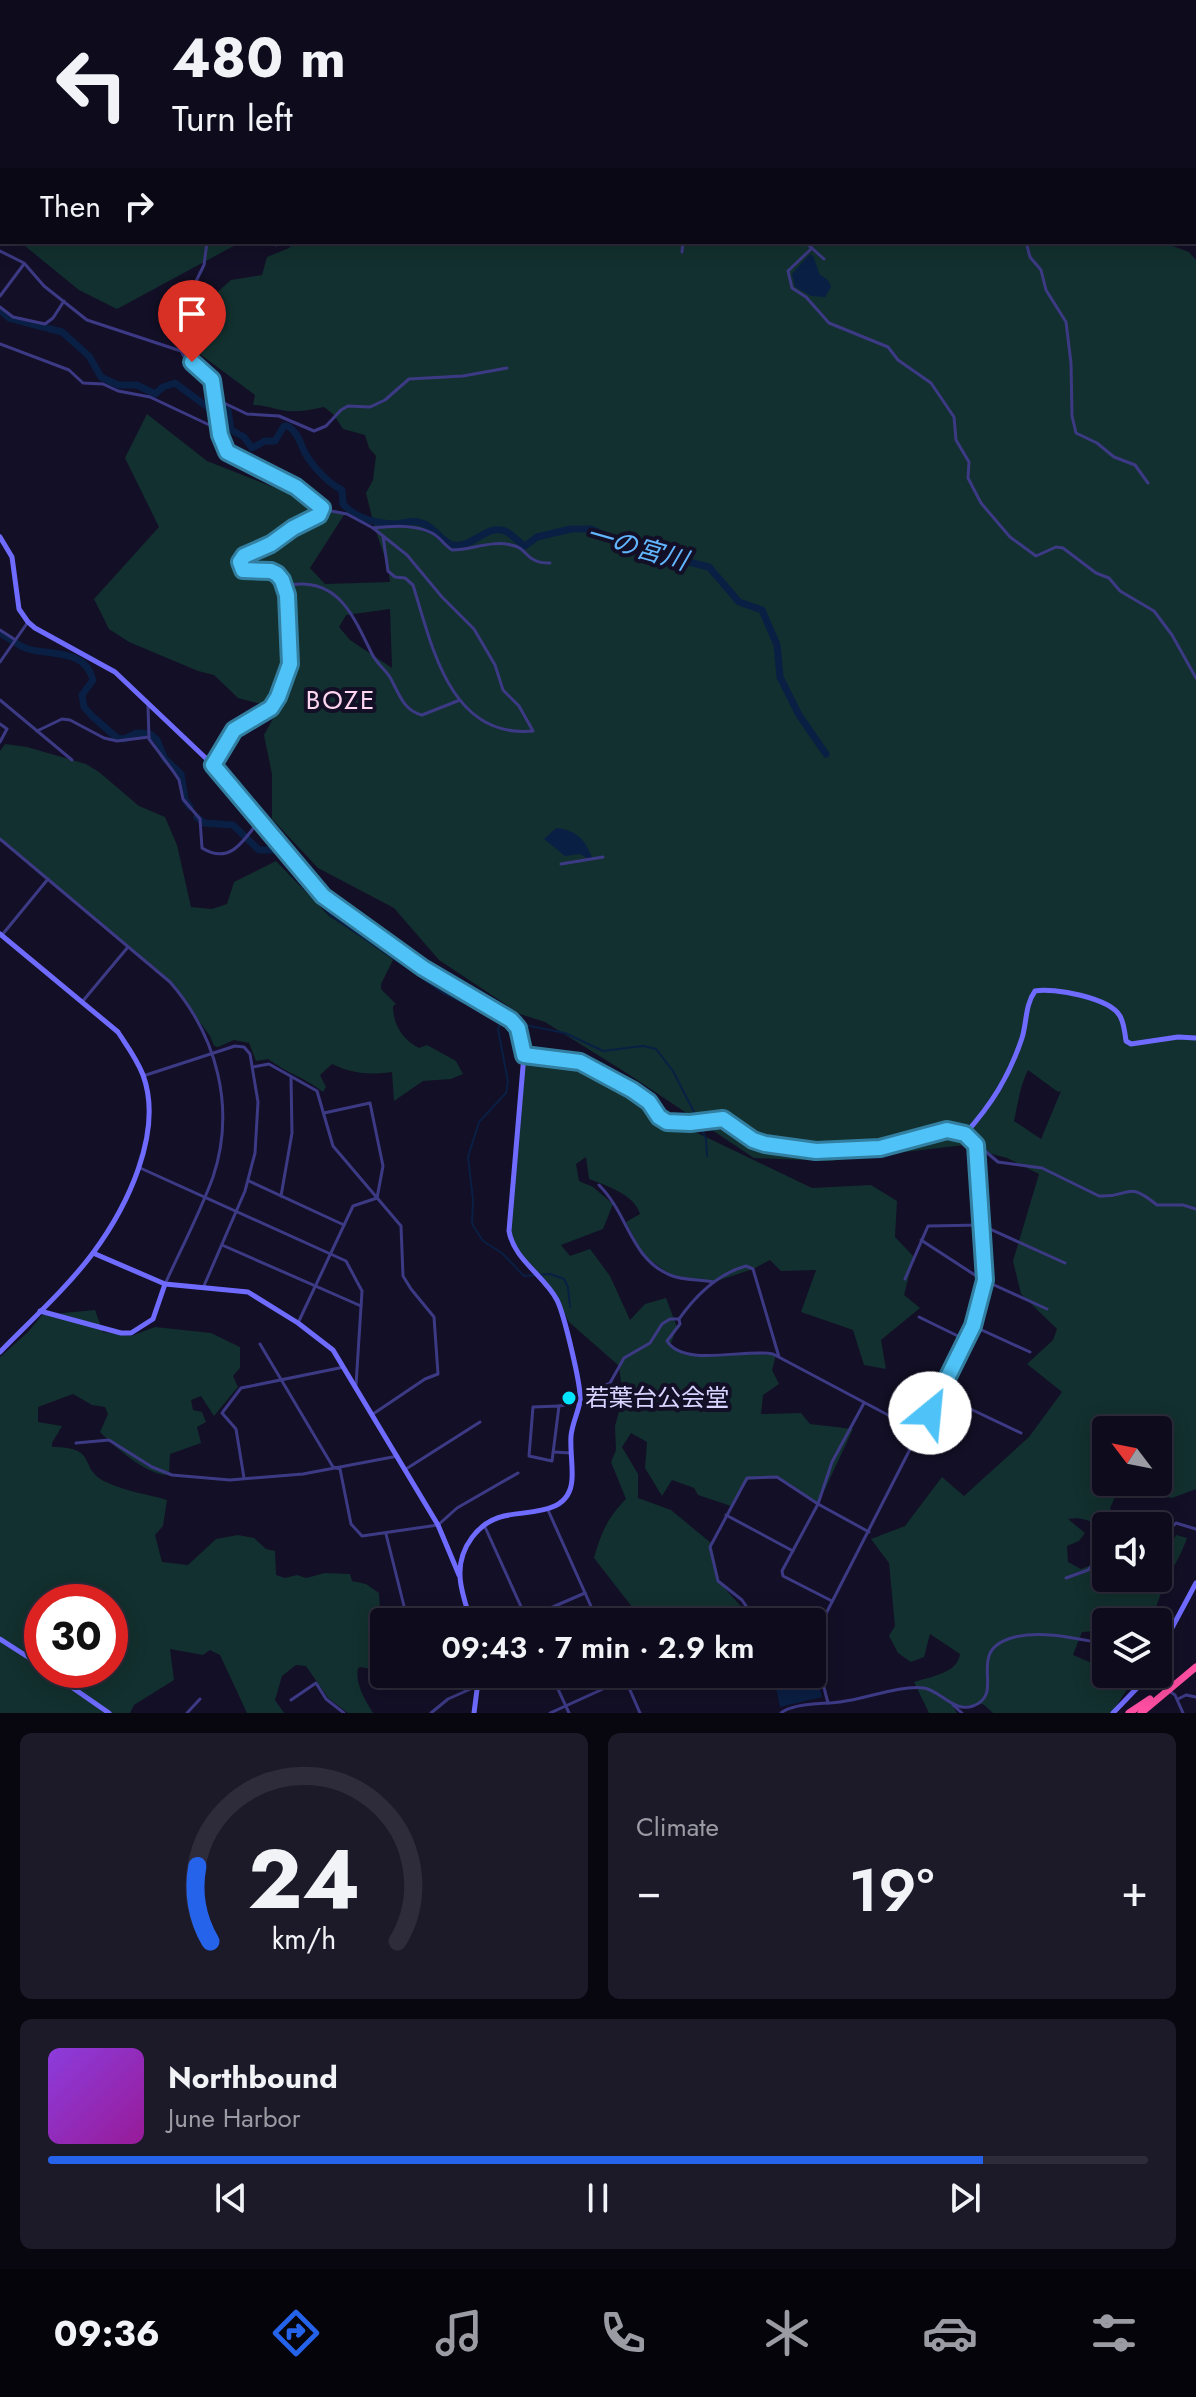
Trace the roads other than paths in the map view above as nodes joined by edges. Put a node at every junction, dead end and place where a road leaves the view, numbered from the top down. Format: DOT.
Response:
graph roads {
  1 [pos="207,244"];
  2 [pos="683,244"];
  3 [pos="807,244"];
  4 [pos="1027,244"];
  5 [pos="812,248"];
  6 [pos="0,251"];
  7 [pos="682,252"];
  8 [pos="824,259"];
  9 [pos="24,263"];
  10 [pos="0,296"];
  11 [pos="64,301"];
  12 [pos="0,307"];
  13 [pos="0,344"];
  14 [pos="181,351"];
  15 [pos="507,368"];
  16 [pos="217,404"];
  17 [pos="220,430"];
  18 [pos="1148,483"];
  19 [pos="322,508"];
  20 [pos="373,528"];
  21 [pos="383,536"];
  22 [pos="0,537"];
  23 [pos="550,563"];
  24 [pos="284,586"];
  25 [pos="28,622"];
  26 [pos="0,630"];
  27 [pos="14,639"];
  28 [pos="0,662"];
  29 [pos="1196,678"];
  30 [pos="0,700"];
  31 [pos="460,700"];
  32 [pos="149,705"];
  33 [pos="0,724"];
  34 [pos="37,731"];
  35 [pos="149,737"];
  36 [pos="0,742"];
  37 [pos="72,760"];
  38 [pos="213,765"];
  39 [pos="260,818"];
  40 [pos="0,839"];
  41 [pos="603,857"];
  42 [pos="561,864"];
  43 [pos="48,879"];
  44 [pos="1,935"];
  45 [pos="128,947"];
  46 [pos="82,1002"];
  47 [pos="1196,1038"];
  48 [pos="213,1053"];
  49 [pos="524,1055"];
  50 [pos="253,1067"];
  51 [pos="143,1076"];
  52 [pos="291,1078"];
  53 [pos="324,1113"];
  54 [pos="965,1134"];
  55 [pos="976,1145"];
  56 [pos="138,1167"];
  57 [pos="249,1181"];
  58 [pos="599,1185"];
  59 [pos="205,1196"];
  60 [pos="281,1196"];
  61 [pos="377,1198"];
  62 [pos="1196,1209"];
  63 [pos="237,1212"];
  64 [pos="344,1225"];
  65 [pos="981,1225"];
  66 [pos="921,1240"];
  67 [pos="222,1245"];
  68 [pos="93,1253"];
  69 [pos="331,1254"];
  70 [pos="1065,1263"];
  71 [pos="905,1279"];
  72 [pos="985,1280"];
  73 [pos="714,1282"];
  74 [pos="165,1284"];
  75 [pos="316,1287"];
  76 [pos="203,1288"];
  77 [pos="363,1306"];
  78 [pos="1047,1309"];
  79 [pos="40,1311"];
  80 [pos="919,1317"];
  81 [pos="679,1319"];
  82 [pos="298,1323"];
  83 [pos="973,1326"];
  84 [pos="966,1340"];
  85 [pos="260,1344"];
  86 [pos="0,1352"];
  87 [pos="1030,1352"];
  88 [pos="779,1357"];
  89 [pos="344,1367"];
  90 [pos="281,1379"];
  91 [pos="356,1385"];
  92 [pos="939,1394"];
  93 [pos="572,1395"];
  94 [pos="580,1396"];
  95 [pos="864,1402"];
  96 [pos="559,1406"];
  97 [pos="373,1414"];
  98 [pos="480,1422"];
  99 [pos="920,1432"];
  100 [pos="1021,1433"];
  101 [pos="76,1443"];
  102 [pos="554,1452"];
  103 [pos="571,1453"];
  104 [pos="398,1456"];
  105 [pos="336,1468"];
  106 [pos="405,1469"];
  107 [pos="518,1473"];
  108 [pos="244,1479"];
  109 [pos="818,1504"];
  110 [pos="548,1510"];
  111 [pos="726,1515"];
  112 [pos="438,1525"];
  113 [pos="484,1526"];
  114 [pos="1172,1527"];
  115 [pos="1196,1529"];
  116 [pos="869,1532"];
  117 [pos="386,1534"];
  118 [pos="793,1551"];
  119 [pos="1092,1566"];
  120 [pos="460,1576"];
  121 [pos="1066,1578"];
  122 [pos="1196,1583"];
  123 [pos="585,1593"];
  124 [pos="832,1601"];
  125 [pos="404,1608"];
  126 [pos="468,1608"];
  127 [pos="522,1608"];
  128 [pos="553,1608"];
  129 [pos="592,1608"];
  130 [pos="747,1608"];
  131 [pos="826,1613"];
  132 [pos="1172,1627"];
  133 [pos="0,1639"];
  134 [pos="1092,1642"];
  135 [pos="24,1654"];
  136 [pos="1196,1667"];
  137 [pos="73,1688"];
  138 [pos="473,1688"];
  139 [pos="477,1688"];
  140 [pos="557,1688"];
  141 [pos="605,1688"];
  142 [pos="629,1688"];
  143 [pos="824,1688"];
  144 [pos="1137,1688"];
  145 [pos="1167,1689"];
  146 [pos="1196,1697"];
  147 [pos="200,1699"];
  148 [pos="1178,1699"];
  149 [pos="291,1700"];
  150 [pos="828,1703"];
  151 [pos="953,1704"];
  152 [pos="565,1706"];
  153 [pos="473,1711"];
  154 [pos="109,1713"];
  155 [pos="188,1713"];
  156 [pos="344,1713"];
  157 [pos="431,1713"];
  158 [pos="550,1713"];
  159 [pos="569,1713"];
  160 [pos="640,1713"];
  161 [pos="781,1713"];
  162 [pos="962,1713"];
  163 [pos="1113,1713"];
  164 [pos="1129,1713"];
  165 [pos="1141,1713"];
  166 [pos="1183,1713"];
  1 -- 14 [label="street"];
  2 -- 7 [label="street"];
  3 -- 5 [label="street"];
  4 -- 18 [label="street"];
  5 -- 8 [label="street"];
  5 -- 29 [label="street"];
  6 -- 9 [label="street"];
  9 -- 10 [label="street"];
  9 -- 11 [label="street"];
  11 -- 12 [label="street"];
  11 -- 14 [label="street"];
  13 -- 17 [label="street"];
  14 -- 16 [label="street"];
  15 -- 16 [label="street"];
  16 -- 17 [label="street"];
  17 -- 19 [label="street"];
  19 -- 20 [label="street"];
  19 -- 24 [label="street"];
  20 -- 21 [label="street"];
  20 -- 23 [label="street"];
  21 -- 31 [label="street"];
  21 -- 31 [label="street"];
  22 -- 25 [label="street"];
  24 -- 31 [label="street"];
  24 -- 38 [label="street"];
  25 -- 27 [label="street"];
  25 -- 32 [label="street"];
  26 -- 27 [label="street"];
  27 -- 28 [label="street"];
  30 -- 34 [label="street"];
  32 -- 35 [label="street"];
  32 -- 38 [label="street"];
  33 -- 36 [label="street"];
  34 -- 35 [label="street"];
  34 -- 37 [label="street"];
  35 -- 39 [label="street"];
  38 -- 39 [label="street"];
  39 -- 49 [label="street"];
  40 -- 43 [label="street"];
  41 -- 42 [label="street"];
  43 -- 44 [label="street"];
  43 -- 45 [label="street"];
  44 -- 46 [label="street"];
  45 -- 46 [label="street"];
  45 -- 48 [label="street"];
  46 -- 51 [label="street"];
  47 -- 54 [label="street"];
  48 -- 50 [label="street"];
  48 -- 51 [label="street"];
  48 -- 59 [label="street"];
  49 -- 54 [label="street"];
  49 -- 94 [label="street"];
  50 -- 52 [label="street"];
  50 -- 57 [label="street"];
  51 -- 56 [label="street"];
  52 -- 53 [label="street"];
  52 -- 60 [label="street"];
  53 -- 61 [label="street"];
  53 -- 61 [label="street"];
  54 -- 55 [label="street"];
  55 -- 62 [label="street"];
  55 -- 65 [label="street"];
  56 -- 59 [label="street"];
  56 -- 68 [label="street"];
  57 -- 60 [label="street"];
  57 -- 63 [label="street"];
  58 -- 73 [label="street"];
  59 -- 63 [label="street"];
  59 -- 74 [label="street"];
  60 -- 64 [label="street"];
  61 -- 64 [label="street"];
  61 -- 97 [label="street"];
  63 -- 67 [label="street"];
  63 -- 69 [label="street"];
  64 -- 69 [label="street"];
  65 -- 66 [label="street"];
  65 -- 70 [label="street"];
  65 -- 72 [label="street"];
  66 -- 71 [label="street"];
  66 -- 72 [label="street"];
  67 -- 75 [label="street"];
  67 -- 76 [label="street"];
  68 -- 74 [label="street"];
  68 -- 79 [label="street"];
  69 -- 75 [label="street"];
  69 -- 77 [label="street"];
  72 -- 78 [label="street"];
  72 -- 83 [label="street"];
  73 -- 81 [label="street"];
  73 -- 88 [label="street"];
  74 -- 76 [label="street"];
  74 -- 79 [label="street"];
  75 -- 77 [label="street"];
  75 -- 82 [label="street"];
  76 -- 82 [label="street"];
  77 -- 91 [label="street"];
  79 -- 86 [label="street"];
  80 -- 84 [label="street"];
  81 -- 88 [label="street"];
  81 -- 94 [label="street"];
  82 -- 89 [label="street"];
  83 -- 84 [label="street"];
  83 -- 87 [label="street"];
  84 -- 92 [label="street"];
  85 -- 90 [label="street"];
  88 -- 95 [label="street"];
  89 -- 90 [label="street"];
  89 -- 91 [label="street"];
  90 -- 105 [label="street"];
  90 -- 108 [label="street"];
  91 -- 97 [label="street"];
  92 -- 99 [label="street"];
  92 -- 100 [label="street"];
  93 -- 96 [label="street"];
  94 -- 103 [label="street"];
  95 -- 99 [label="street"];
  95 -- 109 [label="street"];
  96 -- 102 [label="street"];
  96 -- 102 [label="street"];
  97 -- 104 [label="street"];
  98 -- 106 [label="street"];
  99 -- 116 [label="street"];
  101 -- 108 [label="street"];
  102 -- 103 [label="street"];
  103 -- 110 [label="street"];
  104 -- 105 [label="street"];
  104 -- 106 [label="street"];
  105 -- 108 [label="street"];
  105 -- 117 [label="street"];
  106 -- 112 [label="street"];
  107 -- 112 [label="street"];
  109 -- 111 [label="street"];
  109 -- 116 [label="street"];
  109 -- 118 [label="street"];
  110 -- 113 [label="street"];
  110 -- 123 [label="street"];
  111 -- 118 [label="street"];
  111 -- 130 [label="street"];
  112 -- 117 [label="street"];
  112 -- 120 [label="street"];
  113 -- 120 [label="street"];
  113 -- 127 [label="street"];
  114 -- 115 [label="street"];
  116 -- 124 [label="street"];
  117 -- 125 [label="street"];
  118 -- 124 [label="street"];
  119 -- 121 [label="street"];
  120 -- 126 [label="street"];
  122 -- 132 [label="street"];
  123 -- 128 [label="street"];
  123 -- 129 [label="street"];
  124 -- 131 [label="street"];
  133 -- 135 [label="street"];
  134 -- 151 [label="street"];
  136 -- 145 [label="highway"];
  137 -- 154 [label="street"];
  138 -- 157 [label="street"];
  139 -- 153 [label="street"];
  140 -- 152 [label="street"];
  141 -- 152 [label="street"];
  142 -- 160 [label="street"];
  143 -- 150 [label="street"];
  144 -- 163 [label="street"];
  145 -- 148 [label="street"];
  145 -- 164 [label="highway"];
  145 -- 165 [label="highway"];
  146 -- 148 [label="street"];
  147 -- 155 [label="street"];
  148 -- 166 [label="street"];
  149 -- 156 [label="street"];
  150 -- 151 [label="street"];
  150 -- 161 [label="street"];
  151 -- 162 [label="street"];
  152 -- 158 [label="street"];
  152 -- 159 [label="street"];
}
